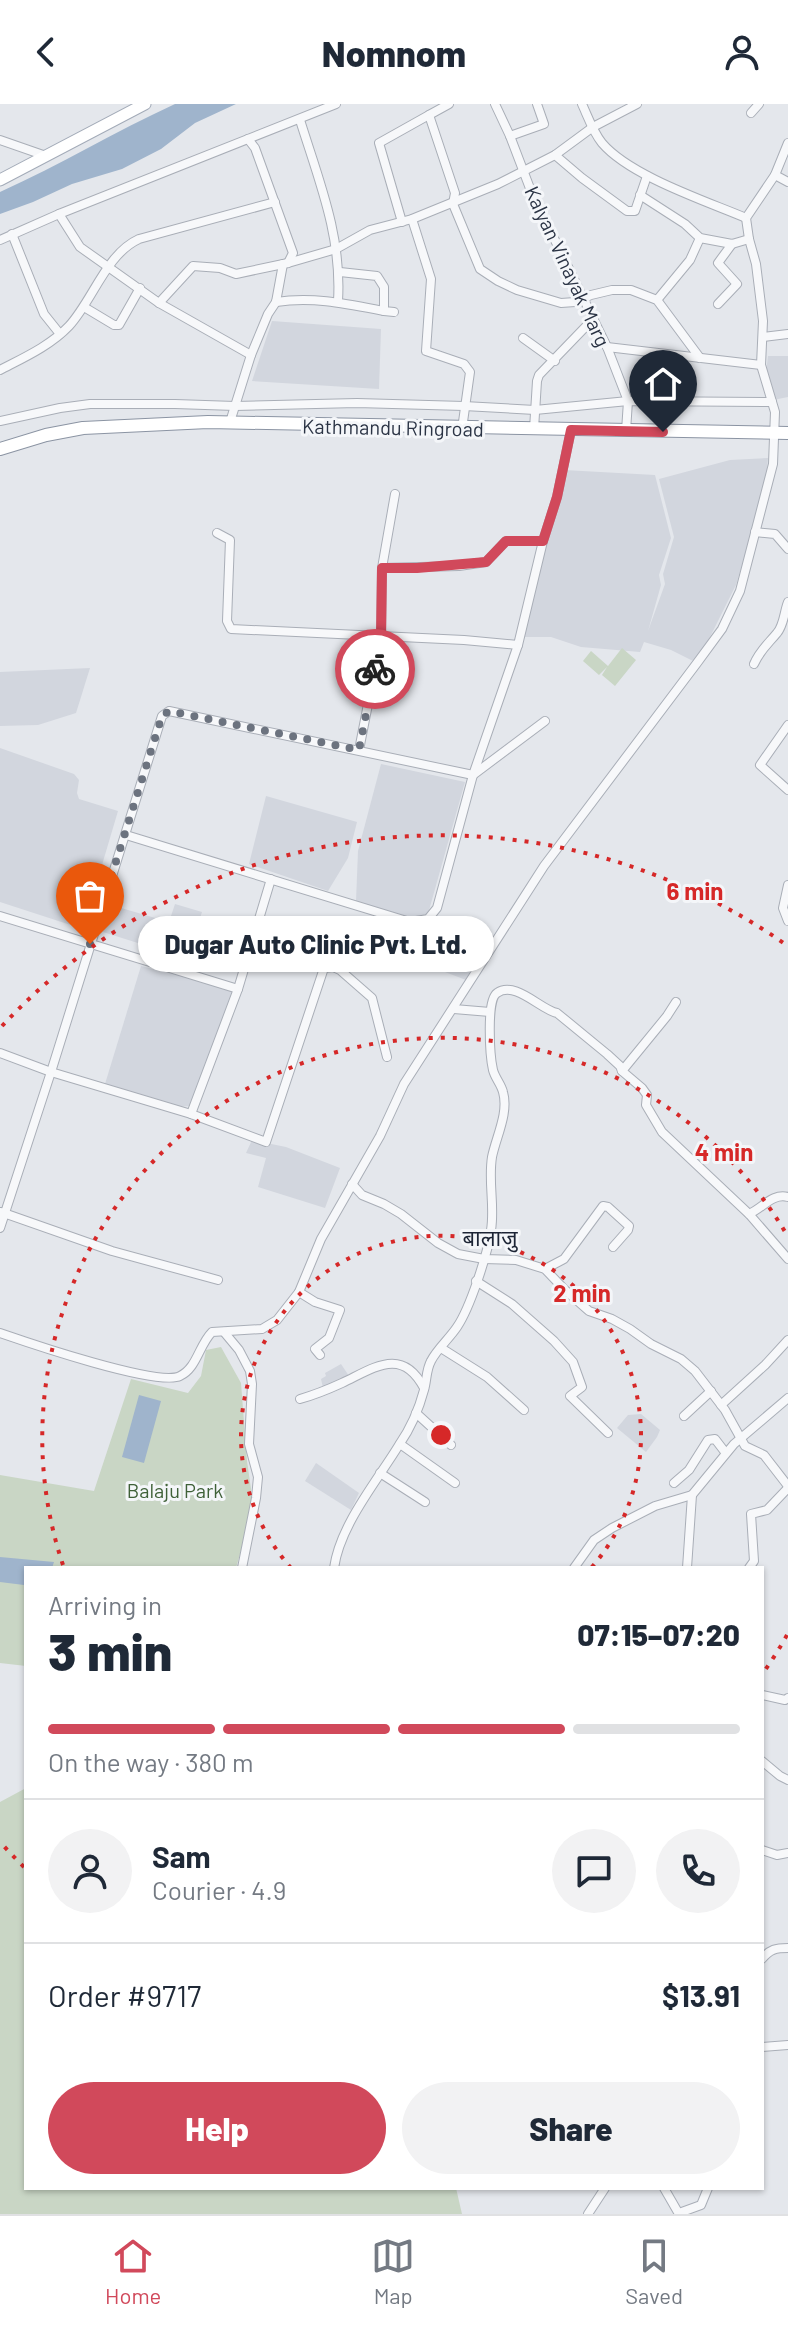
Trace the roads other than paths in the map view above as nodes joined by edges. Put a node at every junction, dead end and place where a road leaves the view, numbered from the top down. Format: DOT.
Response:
graph roads {
  1 [pos="145,104"];
  2 [pos="336,104"];
  3 [pos="449,104"];
  4 [pos="495,104"];
  5 [pos="537,104"];
  6 [pos="582,104"];
  7 [pos="637,104"];
  8 [pos="759,104"];
  9 [pos="751,113"];
  10 [pos="429,115"];
  11 [pos="300,120"];
  12 [pos="593,127"];
  13 [pos="510,136"];
  14 [pos="248,139"];
  15 [pos="0,140"];
  16 [pos="788,143"];
  17 [pos="555,155"];
  18 [pos="46,156"];
  19 [pos="524,171"];
  20 [pos="775,175"];
  21 [pos="647,176"];
  22 [pos="0,180"];
  23 [pos="788,182"];
  24 [pos="640,195"];
  25 [pos="275,202"];
  26 [pos="453,204"];
  27 [pos="59,214"];
  28 [pos="746,218"];
  29 [pos="412,219"];
  30 [pos="402,222"];
  31 [pos="12,234"];
  32 [pos="700,238"];
  33 [pos="749,239"];
  34 [pos="0,240"];
  35 [pos="732,244"];
  36 [pos="336,249"];
  37 [pos="285,264"];
  38 [pos="108,267"];
  39 [pos="340,272"];
  40 [pos="140,288"];
  41 [pos="584,297"];
  42 [pos="657,300"];
  43 [pos="338,301"];
  44 [pos="276,302"];
  45 [pos="159,303"];
  46 [pos="718,304"];
  47 [pos="84,307"];
  48 [pos="594,318"];
  49 [pos="60,334"];
  50 [pos="787,336"];
  51 [pos="763,337"];
  52 [pos="523,338"];
  53 [pos="607,347"];
  54 [pos="251,355"];
  55 [pos="700,358"];
  56 [pos="555,361"];
  57 [pos="761,365"];
  58 [pos="0,370"];
  59 [pos="628,401"];
  60 [pos="772,402"];
  61 [pos="235,406"];
  62 [pos="464,406"];
  63 [pos="535,410"];
  64 [pos="0,421"];
  65 [pos="230,422"];
  66 [pos="462,429"];
  67 [pos="534,429"];
  68 [pos="571,430"];
  69 [pos="626,431"];
  70 [pos="784,433"];
  71 [pos="0,449"];
  72 [pos="395,494"];
  73 [pos="755,532"];
  74 [pos="217,533"];
  75 [pos="543,541"];
  76 [pos="788,549"];
  77 [pos="382,568"];
  78 [pos="788,602"];
  79 [pos="381,638"];
  80 [pos="518,645"];
  81 [pos="754,664"];
  82 [pos="545,721"];
  83 [pos="788,725"];
  84 [pos="359,750"];
  85 [pos="473,775"];
  86 [pos="788,790"];
  87 [pos="126,835"];
  88 [pos="271,879"];
  89 [pos="788,885"];
  90 [pos="0,916"];
  91 [pos="788,921"];
  92 [pos="90,944"];
  93 [pos="238,989"];
  94 [pos="676,1002"];
  95 [pos="454,1009"];
  96 [pos="490,1012"];
  97 [pos="0,1053"];
  98 [pos="387,1057"];
  99 [pos="622,1071"];
  100 [pos="51,1072"];
  101 [pos="191,1114"];
  102 [pos="352,1184"];
  103 [pos="788,1197"];
  104 [pos="2,1213"];
  105 [pos="749,1214"];
  106 [pos="0,1228"];
  107 [pos="613,1247"];
  108 [pos="484,1259"];
  109 [pos="788,1259"];
  110 [pos="545,1269"];
  111 [pos="218,1280"];
  112 [pos="476,1281"];
  113 [pos="299,1292"];
  114 [pos="224,1332"];
  115 [pos="0,1333"];
  116 [pos="788,1340"];
  117 [pos="441,1348"];
  118 [pos="320,1355"];
  119 [pos="425,1388"];
  120 [pos="711,1391"];
  121 [pos="788,1398"];
  122 [pos="300,1399"];
  123 [pos="721,1405"];
  124 [pos="524,1410"];
  125 [pos="416,1413"];
  126 [pos="684,1416"];
  127 [pos="608,1433"];
  128 [pos="739,1439"];
  129 [pos="400,1444"];
  130 [pos="451,1445"];
  131 [pos="725,1452"];
  132 [pos="380,1473"];
  133 [pos="455,1483"];
  134 [pos="674,1483"];
  135 [pos="788,1487"];
  136 [pos="692,1495"];
  137 [pos="425,1502"];
  138 [pos="242,1566"];
  139 [pos="334,1566"];
  140 [pos="575,1566"];
  141 [pos="687,1566"];
  142 [pos="750,1566"];
  143 [pos="764,1695"];
  144 [pos="788,1698"];
  145 [pos="764,1763"];
  146 [pos="788,1780"];
  147 [pos="764,1851"];
  148 [pos="788,1853"];
  149 [pos="788,1948"];
  150 [pos="764,1957"];
  151 [pos="788,2045"];
  152 [pos="764,2047"];
  153 [pos="604,2190"];
  154 [pos="665,2190"];
  155 [pos="707,2190"];
  156 [pos="679,2213"];
  157 [pos="588,2214"];
  1 -- 18 [label="main road"];
  2 -- 11 [label="street"];
  3 -- 10 [label="street"];
  4 -- 13 [label="street, Kalyan Vinayak Marg"];
  5 -- 13 [label="street"];
  6 -- 12 [label="street"];
  7 -- 12 [label="street"];
  8 -- 9 [label="street"];
  10 -- 26 [label="street"];
  10 -- 30 [label="street"];
  11 -- 14 [label="street"];
  11 -- 36 [label="street"];
  12 -- 17 [label="street"];
  12 -- 21 [label="street"];
  13 -- 19 [label="street, Kalyan Vinayak Marg"];
  14 -- 25 [label="street"];
  14 -- 27 [label="street"];
  15 -- 18 [label="street"];
  16 -- 20 [label="street"];
  17 -- 19 [label="street"];
  17 -- 24 [label="street"];
  18 -- 22 [label="main road"];
  19 -- 26 [label="street"];
  19 -- 41 [label="street, Kalyan Vinayak Marg"];
  20 -- 23 [label="street"];
  20 -- 28 [label="street"];
  21 -- 24 [label="street"];
  21 -- 28 [label="street"];
  24 -- 32 [label="street"];
  25 -- 37 [label="street"];
  25 -- 38 [label="street"];
  26 -- 29 [label="street"];
  26 -- 41 [label="street"];
  27 -- 31 [label="street"];
  27 -- 38 [label="street"];
  28 -- 33 [label="street"];
  29 -- 30 [label="street"];
  29 -- 62 [label="street"];
  30 -- 36 [label="street"];
  31 -- 34 [label="street"];
  31 -- 49 [label="street"];
  32 -- 35 [label="street"];
  32 -- 42 [label="street"];
  33 -- 35 [label="street"];
  33 -- 51 [label="street"];
  35 -- 46 [label="street"];
  36 -- 37 [label="street"];
  36 -- 39 [label="street"];
  37 -- 44 [label="street"];
  37 -- 45 [label="street"];
  38 -- 40 [label="street"];
  38 -- 47 [label="street"];
  39 -- 43 [label="street"];
  39 -- 43 [label="street"];
  40 -- 45 [label="street"];
  40 -- 47 [label="street"];
  41 -- 42 [label="street"];
  41 -- 48 [label="street, Kalyan Vinayak Marg"];
  42 -- 55 [label="street"];
  43 -- 44 [label="street"];
  44 -- 54 [label="street"];
  45 -- 54 [label="street"];
  47 -- 49 [label="street"];
  48 -- 53 [label="street, Kalyan Vinayak Marg"];
  48 -- 56 [label="street"];
  49 -- 58 [label="street"];
  50 -- 51 [label="street"];
  51 -- 57 [label="street"];
  52 -- 56 [label="street"];
  53 -- 55 [label="street"];
  53 -- 59 [label="street, Kalyan Vinayak Marg"];
  54 -- 61 [label="street"];
  55 -- 57 [label="street"];
  56 -- 63 [label="street"];
  57 -- 60 [label="street"];
  59 -- 60 [label="street"];
  59 -- 63 [label="street"];
  59 -- 69 [label="street, Kalyan Vinayak Marg"];
  60 -- 70 [label="street"];
  61 -- 62 [label="street"];
  61 -- 64 [label="street"];
  61 -- 65 [label="street"];
  62 -- 63 [label="street"];
  62 -- 66 [label="street"];
  63 -- 67 [label="street"];
  65 -- 66 [label="highway, Kathmandu Ringroad"];
  65 -- 71 [label="highway, Kathmandu Ringroad"];
  66 -- 67 [label="highway, Kathmandu Ringroad"];
  67 -- 68 [label="highway, Kathmandu Ringroad"];
  68 -- 69 [label="highway, Kathmandu Ringroad"];
  68 -- 75 [label="street"];
  69 -- 70 [label="highway, Kathmandu Ringroad"];
  70 -- 73 [label="street"];
  72 -- 77 [label="street"];
  73 -- 76 [label="street"];
  73 -- 95 [label="street"];
  74 -- 79 [label="street"];
  75 -- 77 [label="street"];
  75 -- 80 [label="street"];
  77 -- 79 [label="street"];
  78 -- 81 [label="street"];
  79 -- 80 [label="street"];
  79 -- 84 [label="street"];
  80 -- 85 [label="street"];
  82 -- 85 [label="street"];
  83 -- 86 [label="street"];
  84 -- 85 [label="street"];
  84 -- 87 [label="street"];
  85 -- 88 [label="street"];
  87 -- 88 [label="street"];
  87 -- 92 [label="street"];
  88 -- 93 [label="street"];
  89 -- 91 [label="street"];
  90 -- 92 [label="street"];
  92 -- 93 [label="street"];
  92 -- 100 [label="street"];
  93 -- 101 [label="street"];
  94 -- 99 [label="street"];
  95 -- 96 [label="street"];
  95 -- 102 [label="street"];
  96 -- 99 [label="street"];
  96 -- 108 [label="street"];
  97 -- 100 [label="street"];
  98 -- 101 [label="street"];
  99 -- 105 [label="street"];
  100 -- 101 [label="street"];
  100 -- 104 [label="street"];
  102 -- 108 [label="street"];
  102 -- 113 [label="street"];
  103 -- 105 [label="street"];
  104 -- 106 [label="street"];
  104 -- 111 [label="street"];
  105 -- 109 [label="street"];
  107 -- 110 [label="street"];
  108 -- 110 [label="street"];
  108 -- 112 [label="street"];
  110 -- 120 [label="street"];
  112 -- 117 [label="street"];
  112 -- 127 [label="street"];
  113 -- 114 [label="street"];
  113 -- 118 [label="street"];
  114 -- 115 [label="street"];
  114 -- 138 [label="street"];
  116 -- 123 [label="street"];
  117 -- 119 [label="street"];
  117 -- 124 [label="street"];
  119 -- 122 [label="street"];
  119 -- 125 [label="street"];
  120 -- 123 [label="street"];
  120 -- 126 [label="street"];
  121 -- 128 [label="street"];
  123 -- 128 [label="street"];
  125 -- 129 [label="street"];
  125 -- 130 [label="street"];
  128 -- 131 [label="street"];
  128 -- 135 [label="street"];
  129 -- 132 [label="street"];
  129 -- 133 [label="street"];
  131 -- 134 [label="street"];
  131 -- 136 [label="street"];
  132 -- 137 [label="street"];
  132 -- 139 [label="street"];
  135 -- 142 [label="street"];
  136 -- 140 [label="street"];
  136 -- 141 [label="street"];
  143 -- 144 [label="street"];
  145 -- 146 [label="street"];
  147 -- 148 [label="street"];
  149 -- 150 [label="street"];
  151 -- 152 [label="street"];
  153 -- 157 [label="street"];
  154 -- 156 [label="street"];
  155 -- 156 [label="street"];
}
